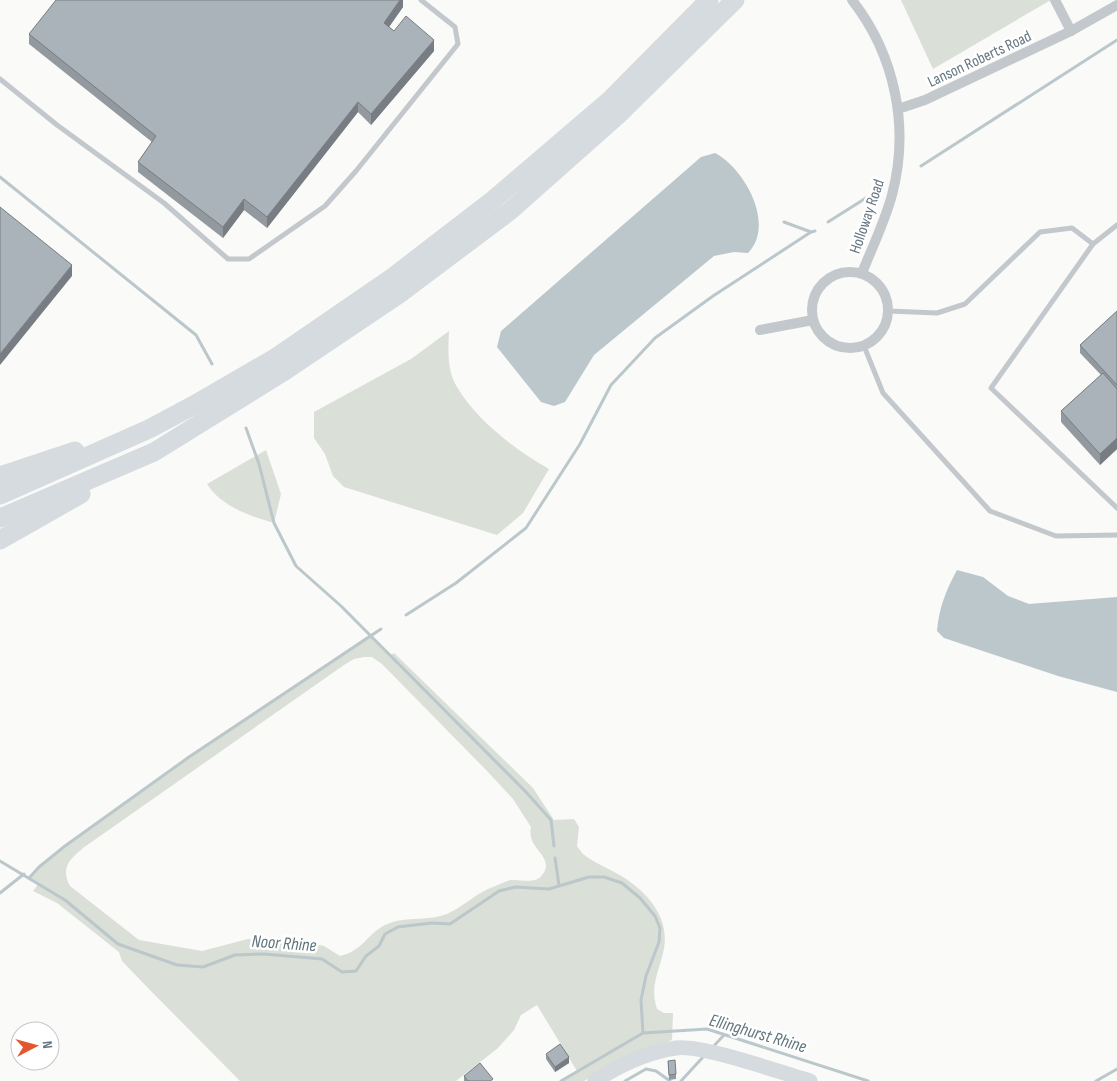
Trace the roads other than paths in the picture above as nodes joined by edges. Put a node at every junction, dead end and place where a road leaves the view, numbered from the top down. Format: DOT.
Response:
graph roads {
  1 [pos="421,0"];
  2 [pos="709,0"];
  3 [pos="735,0"];
  4 [pos="852,0"];
  5 [pos="1055,0"];
  6 [pos="1117,5"];
  7 [pos="1071,31"];
  8 [pos="0,79"];
  9 [pos="898,109"];
  10 [pos="1117,225"];
  11 [pos="1093,244"];
  12 [pos="862,273"];
  13 [pos="889,311"];
  14 [pos="813,320"];
  15 [pos="760,330"];
  16 [pos="864,346"];
  17 [pos="194,405"];
  18 [pos="154,452"];
  19 [pos="0,476"];
  20 [pos="0,495"];
  21 [pos="1117,508"];
  22 [pos="0,518"];
  23 [pos="1117,534"];
  24 [pos="0,540"];
  25 [pos="595,1081"];
  26 [pos="810,1081"];
  1 -- 8 [label="lane"];
  2 -- 17 [label="highway"];
  3 -- 18 [label="highway"];
  4 -- 9 [label="street, Holloway Road"];
  5 -- 7 [label="street"];
  6 -- 7 [label="street, Lanson Roberts Road"];
  7 -- 9 [label="street, Lanson Roberts Road"];
  9 -- 12 [label="street, Holloway Road"];
  10 -- 11 [label="lane"];
  11 -- 13 [label="lane"];
  11 -- 21 [label="lane"];
  12 -- 13 [label="street"];
  12 -- 14 [label="street"];
  13 -- 16 [label="street"];
  14 -- 15 [label="street"];
  14 -- 16 [label="street"];
  16 -- 23 [label="lane"];
  17 -- 19 [label="highway"];
  17 -- 20 [label="highway"];
  18 -- 22 [label="highway"];
  18 -- 24 [label="highway"];
  25 -- 26 [label="main road"];
}
